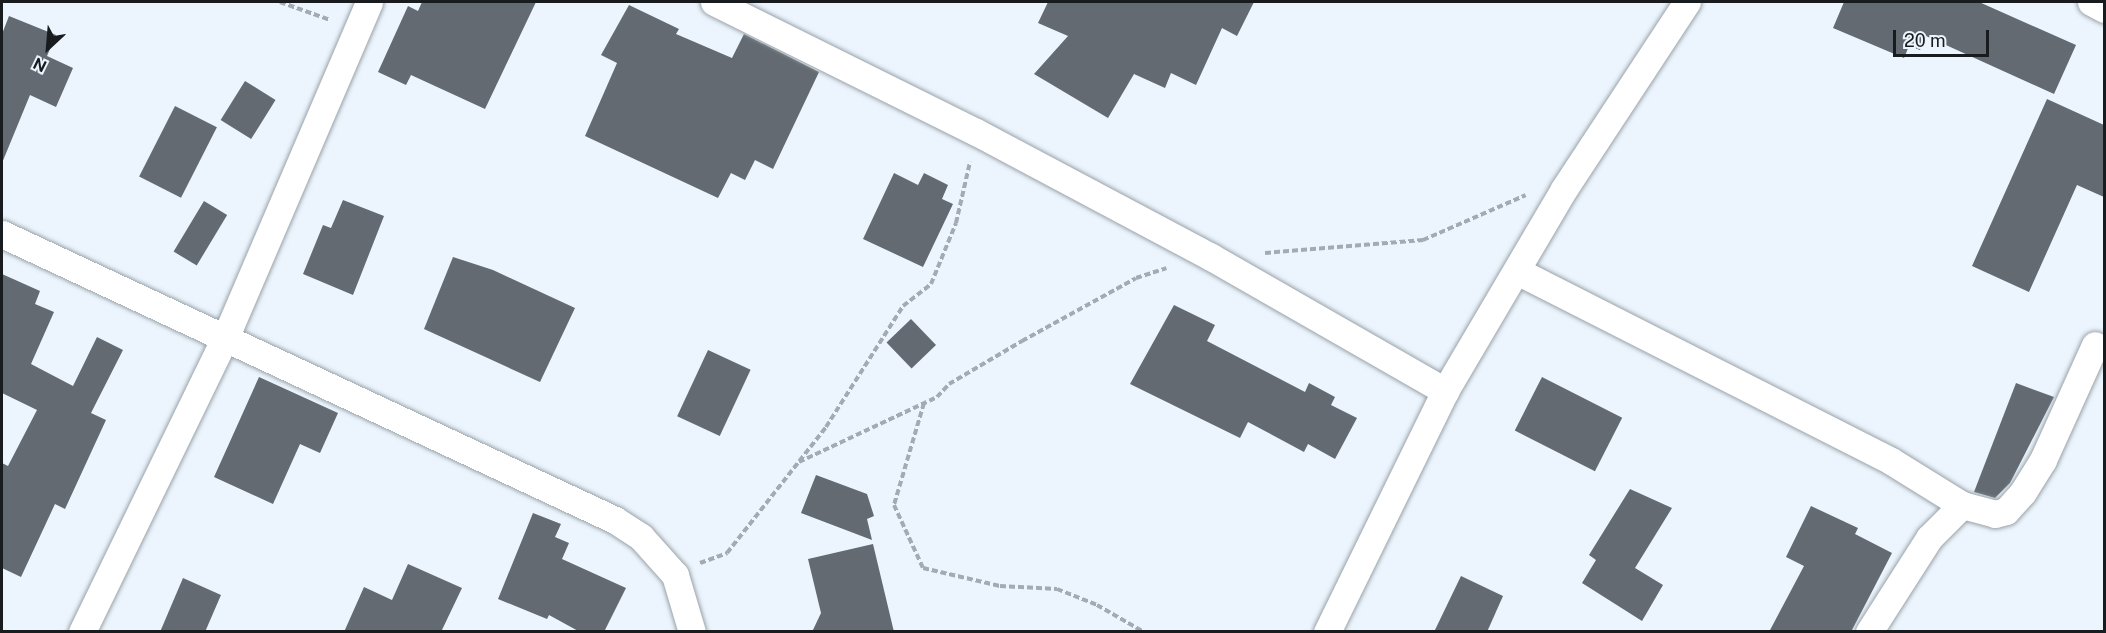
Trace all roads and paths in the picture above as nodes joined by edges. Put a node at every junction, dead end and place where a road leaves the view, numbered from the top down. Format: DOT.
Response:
graph roads {
  1 [pos="280,2"];
  2 [pos="369,2"];
  3 [pos="714,2"];
  4 [pos="1687,2"];
  5 [pos="2091,2"];
  6 [pos="2104,9"];
  7 [pos="754,10"];
  8 [pos="356,30"];
  9 [pos="976,132"];
  10 [pos="1564,189"];
  11 [pos="2,234"];
  12 [pos="1257,254"];
  13 [pos="1212,257"];
  14 [pos="1517,271"];
  15 [pos="226,336"];
  16 [pos="2095,345"];
  17 [pos="1444,391"];
  18 [pos="924,402"];
  19 [pos="800,462"];
  20 [pos="1962,505"];
  21 [pos="675,575"];
  22 [pos="82,632"];
  23 [pos="692,632"];
  24 [pos="1144,632"];
  25 [pos="1327,632"];
  26 [pos="1869,632"];
  1 -- 8 [label="path"];
  2 -- 8 [label="street"];
  3 -- 7 [label="street"];
  4 -- 10 [label="street"];
  5 -- 6 [label="street"];
  7 -- 9 [label="street"];
  8 -- 15 [label="street"];
  9 -- 13 [label="street"];
  9 -- 19 [label="path"];
  10 -- 12 [label="path"];
  10 -- 14 [label="street"];
  11 -- 15 [label="street"];
  13 -- 17 [label="street"];
  13 -- 18 [label="path"];
  14 -- 17 [label="street"];
  14 -- 20 [label="street"];
  15 -- 21 [label="street"];
  15 -- 22 [label="street"];
  16 -- 20 [label="street"];
  17 -- 25 [label="street"];
  18 -- 19 [label="path"];
  18 -- 24 [label="path"];
  19 -- 21 [label="path"];
  20 -- 26 [label="street"];
  21 -- 23 [label="street"];
}
